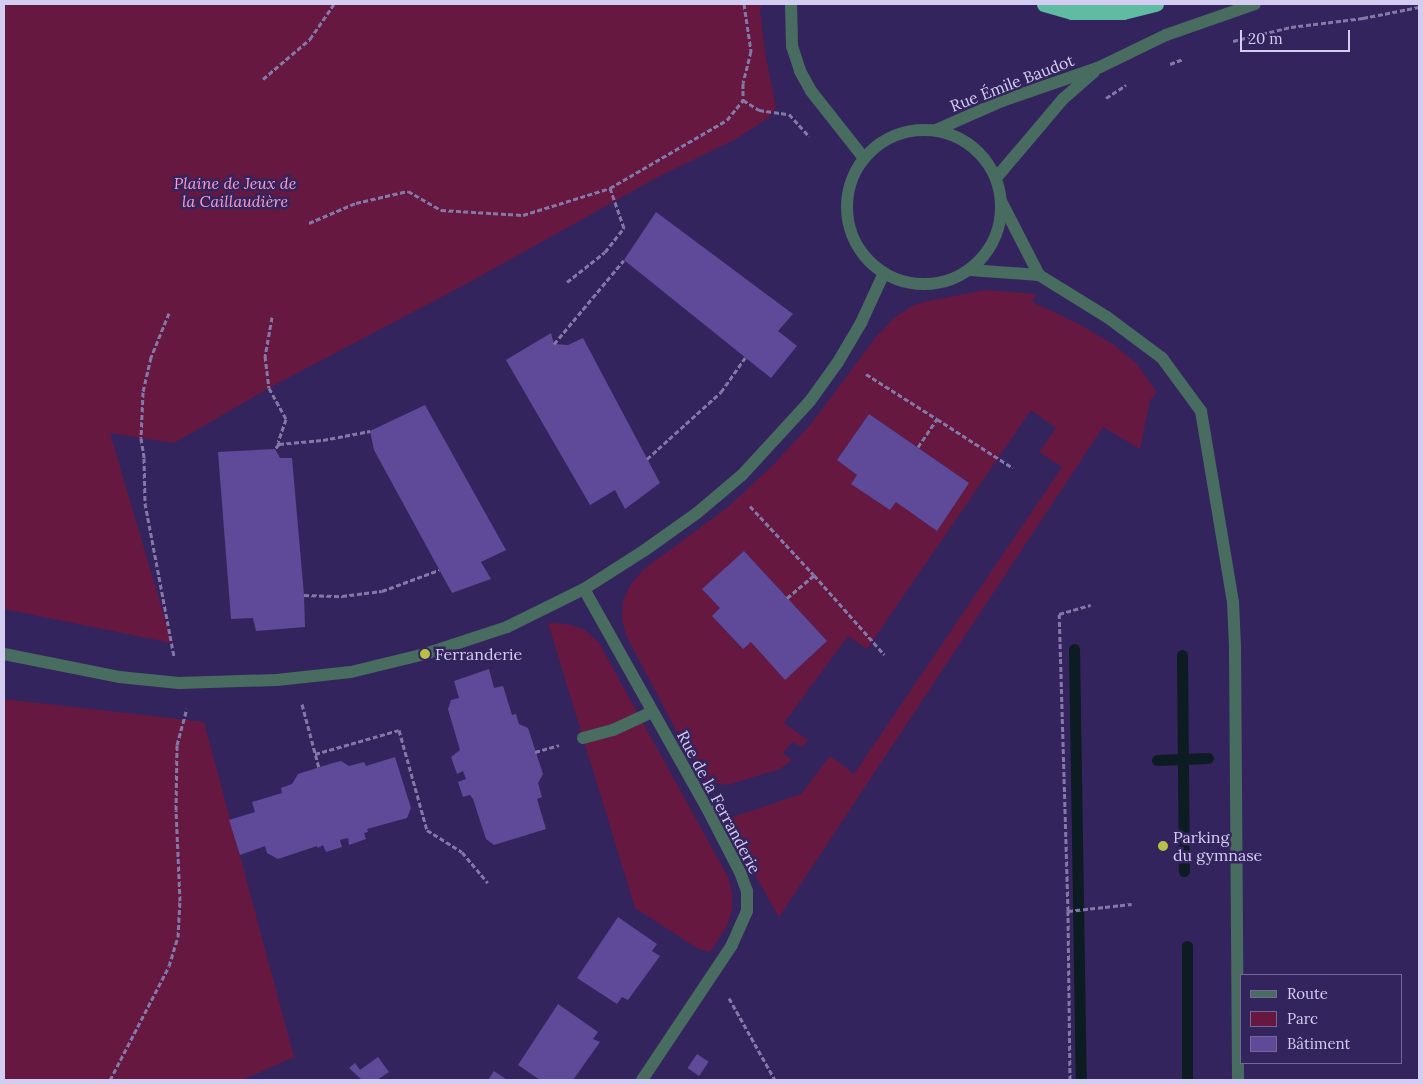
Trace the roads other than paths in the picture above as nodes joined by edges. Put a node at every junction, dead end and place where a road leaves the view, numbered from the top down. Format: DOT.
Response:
graph roads {
  1 [pos="790,4"];
  2 [pos="1044,4"];
  3 [pos="1156,4"];
  4 [pos="1255,4"];
  5 [pos="1100,67"];
  6 [pos="936,130"];
  7 [pos="864,158"];
  8 [pos="996,178"];
  9 [pos="1002,203"];
  10 [pos="970,270"];
  11 [pos="884,274"];
  12 [pos="1038,275"];
  13 [pos="584,589"];
  14 [pos="4,654"];
  15 [pos="652,712"];
  16 [pos="583,738"];
  17 [pos="642,1080"];
  18 [pos="1238,1080"];
  1 -- 7 [label="street"];
  2 -- 3 [label="highway"];
  4 -- 5 [label="street, Rue Émile Baudot"];
  5 -- 6 [label="street, Rue Émile Baudot"];
  5 -- 8 [label="street, Rue Émile Baudot"];
  6 -- 7 [label="street"];
  6 -- 8 [label="street"];
  7 -- 11 [label="street"];
  8 -- 9 [label="street"];
  9 -- 10 [label="street"];
  9 -- 12 [label="street"];
  10 -- 11 [label="street"];
  10 -- 12 [label="street"];
  11 -- 13 [label="street"];
  12 -- 18 [label="street"];
  13 -- 14 [label="street"];
  13 -- 15 [label="street, Rue de la Ferranderie"];
  15 -- 16 [label="street"];
  15 -- 17 [label="street, Rue de la Ferranderie"];
}
